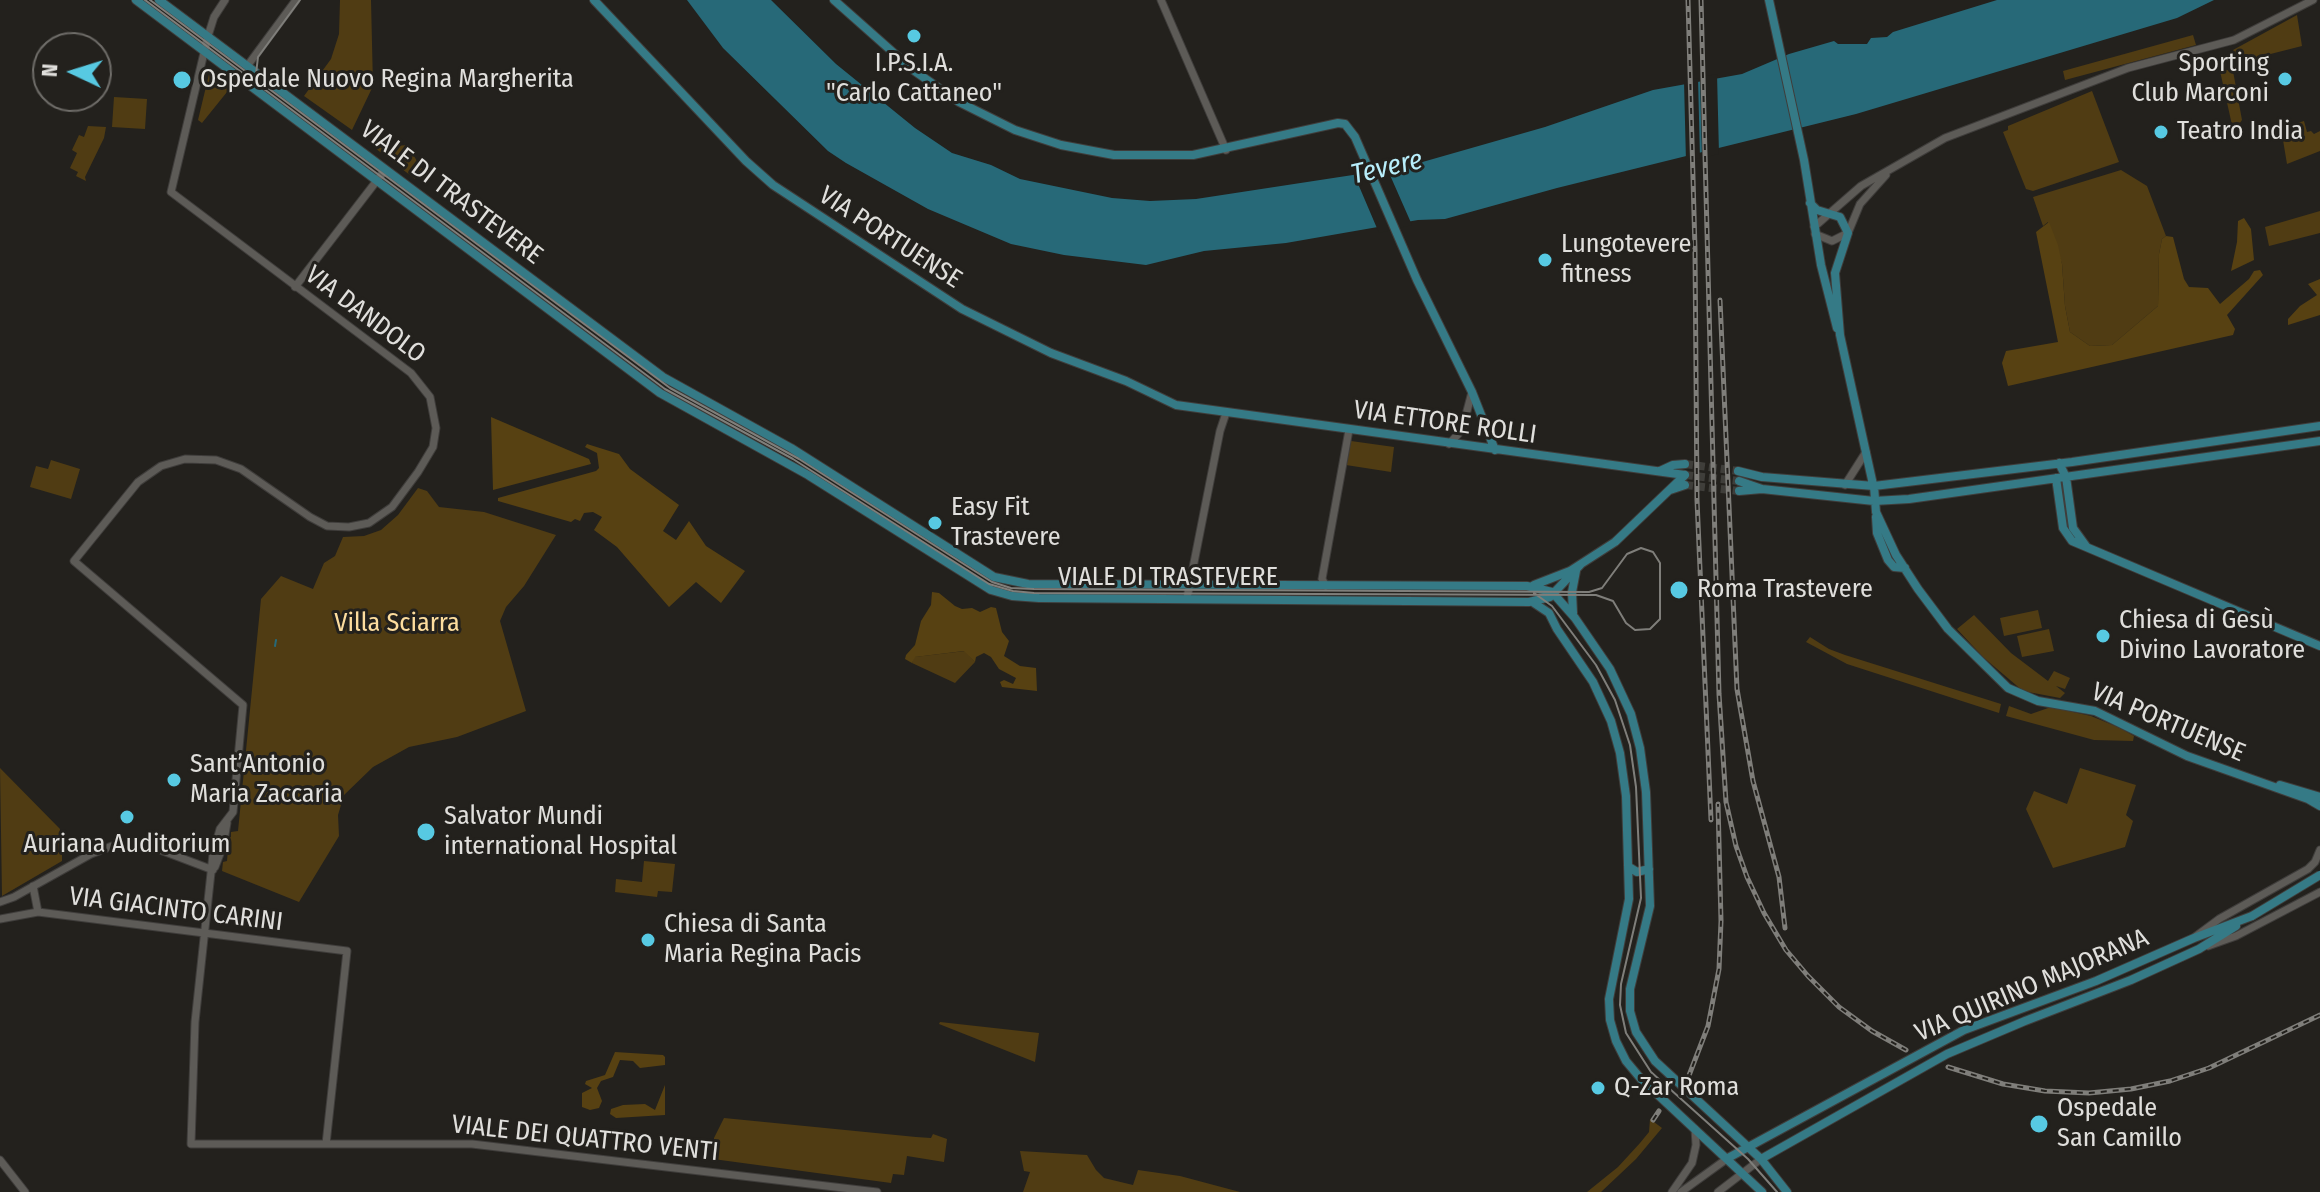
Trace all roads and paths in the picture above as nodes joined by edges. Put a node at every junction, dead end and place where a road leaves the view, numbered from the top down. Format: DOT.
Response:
graph roads {
  1 [pos="136,0"];
  2 [pos="159,0"];
  3 [pos="225,0"];
  4 [pos="296,0"];
  5 [pos="594,0"];
  6 [pos="834,0"];
  7 [pos="1161,0"];
  8 [pos="1769,0"];
  9 [pos="2313,0"];
  10 [pos="208,36"];
  11 [pos="204,51"];
  12 [pos="248,65"];
  13 [pos="255,89"];
  14 [pos="1226,150"];
  15 [pos="385,170"];
  16 [pos="1890,170"];
  17 [pos="378,180"];
  18 [pos="1810,203"];
  19 [pos="1829,213"];
  20 [pos="449,218"];
  21 [pos="1815,230"];
  22 [pos="1848,233"];
  23 [pos="449,234"];
  24 [pos="295,287"];
  25 [pos="1840,335"];
  26 [pos="1472,392"];
  27 [pos="1226,413"];
  28 [pos="2320,426"];
  29 [pos="1349,430"];
  30 [pos="2320,441"];
  31 [pos="1449,444"];
  32 [pos="1495,450"];
  33 [pos="1867,450"];
  34 [pos="2059,463"];
  35 [pos="1685,464"];
  36 [pos="1659,472"];
  37 [pos="2061,478"];
  38 [pos="1845,485"];
  39 [pos="1874,486"];
  40 [pos="1666,492"];
  41 [pos="1875,500"];
  42 [pos="1581,564"];
  43 [pos="1905,568"];
  44 [pos="1189,584"];
  45 [pos="1326,586"];
  46 [pos="1529,587"];
  47 [pos="1553,593"];
  48 [pos="1187,598"];
  49 [pos="1529,602"];
  50 [pos="1575,618"];
  51 [pos="1552,619"];
  52 [pos="2320,646"];
  53 [pos="2264,783"];
  54 [pos="2320,797"];
  55 [pos="2320,806"];
  56 [pos="2320,850"];
  57 [pos="1629,867"];
  58 [pos="1649,869"];
  59 [pos="2308,869"];
  60 [pos="213,870"];
  61 [pos="2320,875"];
  62 [pos="33,886"];
  63 [pos="2319,892"];
  64 [pos="1629,899"];
  65 [pos="1649,900"];
  66 [pos="0,902"];
  67 [pos="38,912"];
  68 [pos="2252,916"];
  69 [pos="0,919"];
  70 [pos="206,933"];
  71 [pos="2194,938"];
  72 [pos="2199,949"];
  73 [pos="2082,986"];
  74 [pos="2090,997"];
  75 [pos="2004,1014"];
  76 [pos="1997,1032"];
  77 [pos="1955,1035"];
  78 [pos="1947,1054"];
  79 [pos="1695,1129"];
  80 [pos="326,1144"];
  81 [pos="1747,1146"];
  82 [pos="1728,1158"];
  83 [pos="1761,1159"];
  84 [pos="0,1160"];
  85 [pos="1744,1172"];
  86 [pos="25,1192"];
  87 [pos="877,1192"];
  88 [pos="1672,1192"];
  89 [pos="1681,1192"];
  90 [pos="1718,1192"];
  91 [pos="1762,1192"];
  92 [pos="1787,1192"];
  1 -- 11 [label="main road, VIALE DI TRASTEVERE"];
  2 -- 10 [label="main road, VIALE DI TRASTEVERE"];
  3 -- 10 [label="street"];
  4 -- 12 [label="street"];
  5 -- 27 [label="main road, VIA PORTUENSE"];
  6 -- 14 [label="main road"];
  7 -- 14 [label="street"];
  8 -- 18 [label="main road"];
  9 -- 16 [label="street"];
  10 -- 11 [label="street"];
  10 -- 12 [label="main road, VIALE DI TRASTEVERE"];
  11 -- 13 [label="main road, VIALE DI TRASTEVERE"];
  11 -- 24 [label="street, VIA DANDOLO"];
  12 -- 13 [label="main road"];
  12 -- 15 [label="main road, VIALE DI TRASTEVERE"];
  13 -- 17 [label="main road, VIALE DI TRASTEVERE"];
  14 -- 26 [label="main road"];
  15 -- 17 [label="street"];
  15 -- 20 [label="main road, VIALE DI TRASTEVERE"];
  16 -- 19 [label="street"];
  16 -- 22 [label="street"];
  17 -- 23 [label="main road, VIALE DI TRASTEVERE"];
  17 -- 24 [label="street"];
  18 -- 19 [label="main road"];
  18 -- 21 [label="main road"];
  19 -- 21 [label="street"];
  19 -- 22 [label="main road"];
  20 -- 23 [label="main road"];
  20 -- 44 [label="main road, VIALE DI TRASTEVERE"];
  21 -- 22 [label="street"];
  21 -- 25 [label="main road"];
  22 -- 25 [label="main road"];
  23 -- 48 [label="main road, VIALE DI TRASTEVERE"];
  24 -- 60 [label="street, VIA DANDOLO"];
  25 -- 33 [label="main road"];
  26 -- 31 [label="street"];
  26 -- 32 [label="main road"];
  27 -- 29 [label="main road, VIA ETTORE ROLLI"];
  27 -- 44 [label="street"];
  28 -- 34 [label="main road"];
  29 -- 31 [label="main road, VIA ETTORE ROLLI"];
  29 -- 45 [label="street"];
  30 -- 37 [label="main road"];
  31 -- 32 [label="main road, VIA ETTORE ROLLI"];
  32 -- 36 [label="main road, VIA ETTORE ROLLI"];
  33 -- 38 [label="street"];
  33 -- 39 [label="main road"];
  34 -- 37 [label="main road"];
  34 -- 39 [label="main road"];
  35 -- 36 [label="main road"];
  36 -- 40 [label="main road"];
  36 -- 40 [label="main road, VIA ETTORE ROLLI"];
  37 -- 41 [label="main road"];
  37 -- 52 [label="main road"];
  38 -- 39 [label="main road"];
  38 -- 41 [label="main road"];
  39 -- 41 [label="main road"];
  40 -- 42 [label="main road"];
  41 -- 43 [label="main road"];
  41 -- 43 [label="main road"];
  42 -- 46 [label="main road"];
  42 -- 47 [label="main road"];
  42 -- 50 [label="main road"];
  43 -- 53 [label="main road, VIA PORTUENSE"];
  44 -- 45 [label="main road, VIALE DI TRASTEVERE"];
  44 -- 48 [label="street"];
  45 -- 46 [label="main road, VIALE DI TRASTEVERE"];
  46 -- 47 [label="main road"];
  47 -- 49 [label="main road, VIALE DI TRASTEVERE"];
  47 -- 50 [label="main road"];
  47 -- 51 [label="main road"];
  48 -- 49 [label="main road, VIALE DI TRASTEVERE"];
  49 -- 51 [label="main road"];
  50 -- 58 [label="main road"];
  51 -- 57 [label="main road"];
  53 -- 54 [label="main road, VIA PORTUENSE"];
  53 -- 55 [label="main road, VIA PORTUENSE"];
  56 -- 59 [label="street"];
  57 -- 58 [label="main road"];
  57 -- 64 [label="main road"];
  58 -- 65 [label="main road"];
  59 -- 63 [label="street"];
  59 -- 71 [label="street"];
  60 -- 62 [label="street"];
  60 -- 70 [label="street"];
  61 -- 68 [label="main road, VIA QUIRINO MAJORANA, bridge"];
  62 -- 66 [label="street"];
  62 -- 67 [label="street"];
  63 -- 72 [label="street, VIA QUIRINO MAJORANA"];
  64 -- 65 [label="main road"];
  64 -- 79 [label="main road"];
  65 -- 81 [label="main road"];
  67 -- 69 [label="street, VIA GIACINTO CARINI"];
  67 -- 70 [label="street, VIA GIACINTO CARINI"];
  68 -- 71 [label="main road, VIA QUIRINO MAJORANA"];
  68 -- 72 [label="main road, VIA QUIRINO MAJORANA"];
  70 -- 80 [label="street, VIA GIACINTO CARINI"];
  70 -- 80 [label="street, VIALE DEI QUATTRO VENTI"];
  71 -- 73 [label="main road, VIA QUIRINO MAJORANA"];
  72 -- 74 [label="main road, VIA QUIRINO MAJORANA"];
  73 -- 74 [label="main road"];
  73 -- 75 [label="main road, VIA QUIRINO MAJORANA"];
  74 -- 76 [label="main road, VIA QUIRINO MAJORANA"];
  75 -- 76 [label="main road"];
  75 -- 77 [label="main road, VIA QUIRINO MAJORANA"];
  76 -- 78 [label="main road, VIA QUIRINO MAJORANA"];
  77 -- 78 [label="main road"];
  77 -- 81 [label="main road, VIA QUIRINO MAJORANA"];
  78 -- 83 [label="main road, VIA QUIRINO MAJORANA"];
  79 -- 82 [label="main road"];
  79 -- 88 [label="street"];
  80 -- 87 [label="street, VIALE DEI QUATTRO VENTI"];
  81 -- 82 [label="main road, VIA QUIRINO MAJORANA"];
  81 -- 83 [label="main road"];
  82 -- 85 [label="main road"];
  82 -- 89 [label="street"];
  83 -- 85 [label="street"];
  83 -- 92 [label="main road"];
  84 -- 86 [label="street"];
  85 -- 90 [label="street"];
  85 -- 91 [label="main road"];
}
